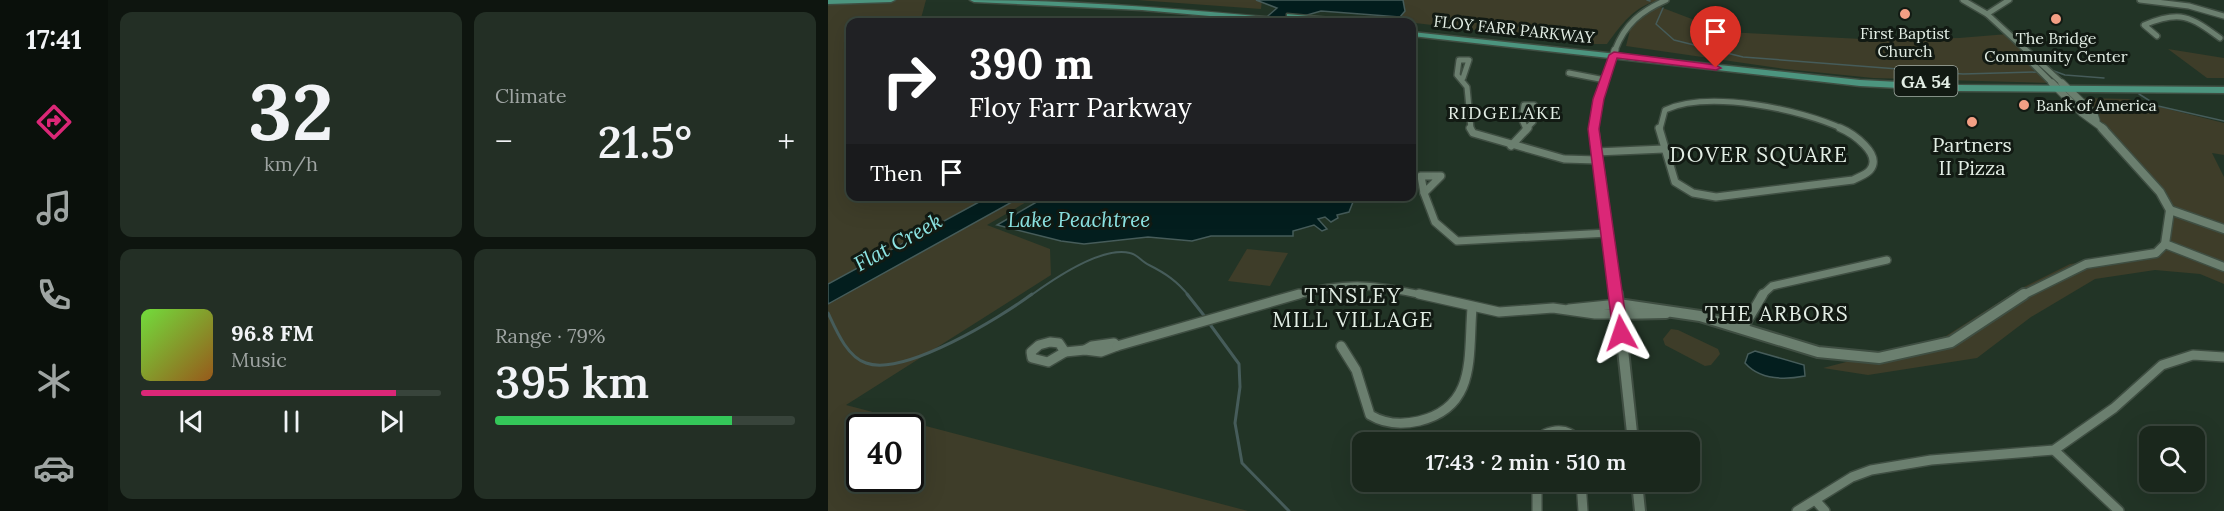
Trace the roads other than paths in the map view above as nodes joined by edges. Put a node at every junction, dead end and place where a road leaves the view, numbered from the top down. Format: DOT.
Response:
graph roads {
  1 [pos="891,0"];
  2 [pos="974,0"];
  3 [pos="1113,0"];
  4 [pos="1666,0"];
  5 [pos="1963,0"];
  6 [pos="2010,0"];
  7 [pos="2140,0"];
  8 [pos="2162,1"];
  9 [pos="828,2"];
  10 [pos="2170,13"];
  11 [pos="1987,14"];
  12 [pos="1252,15"];
  13 [pos="2224,16"];
  14 [pos="1272,18"];
  15 [pos="1308,18"];
  16 [pos="1416,28"];
  17 [pos="1416,34"];
  18 [pos="2157,36"];
  19 [pos="2220,38"];
  20 [pos="2026,52"];
  21 [pos="1614,53"];
  22 [pos="1569,73"];
  23 [pos="1463,78"];
  24 [pos="1605,80"];
  25 [pos="2224,82"];
  26 [pos="2058,85"];
  27 [pos="2070,90"];
  28 [pos="2224,90"];
  29 [pos="2097,123"];
  30 [pos="1526,130"];
  31 [pos="1511,146"];
  32 [pos="1664,149"];
  33 [pos="1597,155"];
  34 [pos="1423,194"];
  35 [pos="2170,210"];
  36 [pos="2224,229"];
  37 [pos="1608,233"];
  38 [pos="2165,244"];
  39 [pos="1887,260"];
  40 [pos="2224,267"];
  41 [pos="1472,308"];
  42 [pos="1618,309"];
  43 [pos="1743,328"];
  44 [pos="1341,346"];
  45 [pos="1065,352"];
  46 [pos="2224,357"];
  47 [pos="1551,432"];
  48 [pos="1567,432"];
  49 [pos="1632,432"];
  50 [pos="2054,450"];
  51 [pos="1537,492"];
  52 [pos="1582,492"];
  53 [pos="1638,492"];
  54 [pos="1816,501"];
  55 [pos="1537,511"];
  56 [pos="1583,511"];
  57 [pos="1640,511"];
  58 [pos="1797,511"];
  59 [pos="1825,511"];
  60 [pos="2119,511"];
  1 -- 9 [label="main road"];
  2 -- 12 [label="main road"];
  3 -- 12 [label="main road"];
  4 -- 21 [label="street"];
  5 -- 11 [label="street"];
  6 -- 11 [label="street"];
  7 -- 8 [label="street"];
  8 -- 10 [label="street"];
  8 -- 13 [label="street"];
  10 -- 18 [label="street"];
  10 -- 19 [label="street"];
  11 -- 20 [label="street"];
  12 -- 14 [label="main road"];
  12 -- 15 [label="main road"];
  16 -- 21 [label="main road, FLOY FARR PARKWAY / GA 54"];
  17 -- 21 [label="main road, FLOY FARR PARKWAY / GA 54"];
  20 -- 26 [label="street"];
  20 -- 26 [label="street"];
  21 -- 24 [label="street"];
  21 -- 26 [label="main road, FLOY FARR PARKWAY / GA 54"];
  22 -- 24 [label="street"];
  23 -- 31 [label="street"];
  24 -- 33 [label="street"];
  25 -- 26 [label="main road, FLOY FARR PARKWAY / GA 54"];
  26 -- 27 [label="main road, FLOY FARR PARKWAY / GA 54"];
  26 -- 29 [label="street"];
  27 -- 28 [label="main road, FLOY FARR PARKWAY / GA 54"];
  27 -- 29 [label="street"];
  29 -- 35 [label="street"];
  30 -- 31 [label="street"];
  31 -- 33 [label="street"];
  32 -- 32 [label="street"];
  32 -- 33 [label="street"];
  33 -- 37 [label="street"];
  34 -- 37 [label="street"];
  35 -- 36 [label="street"];
  35 -- 38 [label="street"];
  37 -- 42 [label="street"];
  38 -- 40 [label="street"];
  38 -- 43 [label="street"];
  39 -- 43 [label="street"];
  41 -- 42 [label="street"];
  41 -- 44 [label="street"];
  41 -- 45 [label="street"];
  42 -- 43 [label="street"];
  42 -- 49 [label="street"];
  46 -- 50 [label="street"];
  47 -- 48 [label="street"];
  50 -- 54 [label="street"];
  50 -- 60 [label="street"];
  51 -- 55 [label="street"];
  52 -- 56 [label="street"];
  53 -- 57 [label="street"];
  54 -- 58 [label="street"];
  54 -- 59 [label="street"];
}
